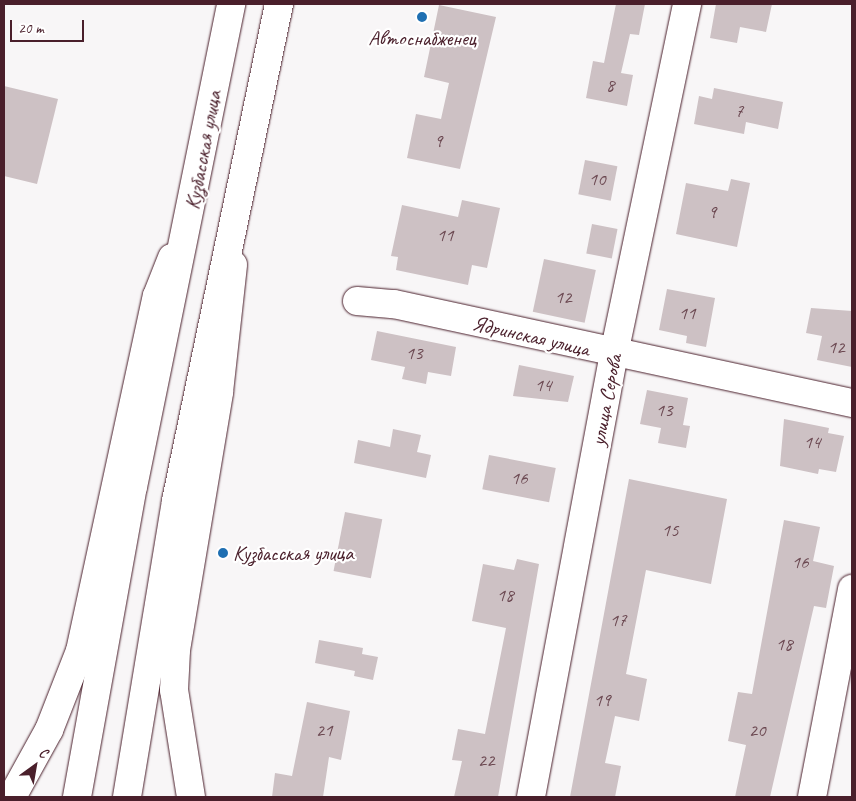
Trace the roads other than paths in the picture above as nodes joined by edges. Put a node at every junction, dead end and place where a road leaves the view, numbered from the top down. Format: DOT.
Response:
graph roads {
  1 [pos="231,4"];
  2 [pos="279,4"];
  3 [pos="687,4"];
  4 [pos="195,196"];
  5 [pos="236,211"];
  6 [pos="357,301"];
  7 [pos="614,354"];
  8 [pos="852,403"];
  9 [pos="852,589"];
  10 [pos="845,678"];
  11 [pos="12,797"];
  12 [pos="77,797"];
  13 [pos="127,797"];
  14 [pos="191,797"];
  15 [pos="531,797"];
  16 [pos="812,797"];
  1 -- 4 [label="street, Кузбасская улица"];
  2 -- 5 [label="street, Кузбасская улица"];
  3 -- 7 [label="street, улица Серова"];
  4 -- 11 [label="street"];
  4 -- 12 [label="street, Кузбасская улица"];
  5 -- 13 [label="street, Кузбасская улица"];
  5 -- 14 [label="street"];
  6 -- 7 [label="street, Ядринская улица"];
  7 -- 8 [label="street, Ядринская улица"];
  7 -- 15 [label="street, улица Серова"];
  9 -- 10 [label="street"];
  10 -- 16 [label="street"];
}
